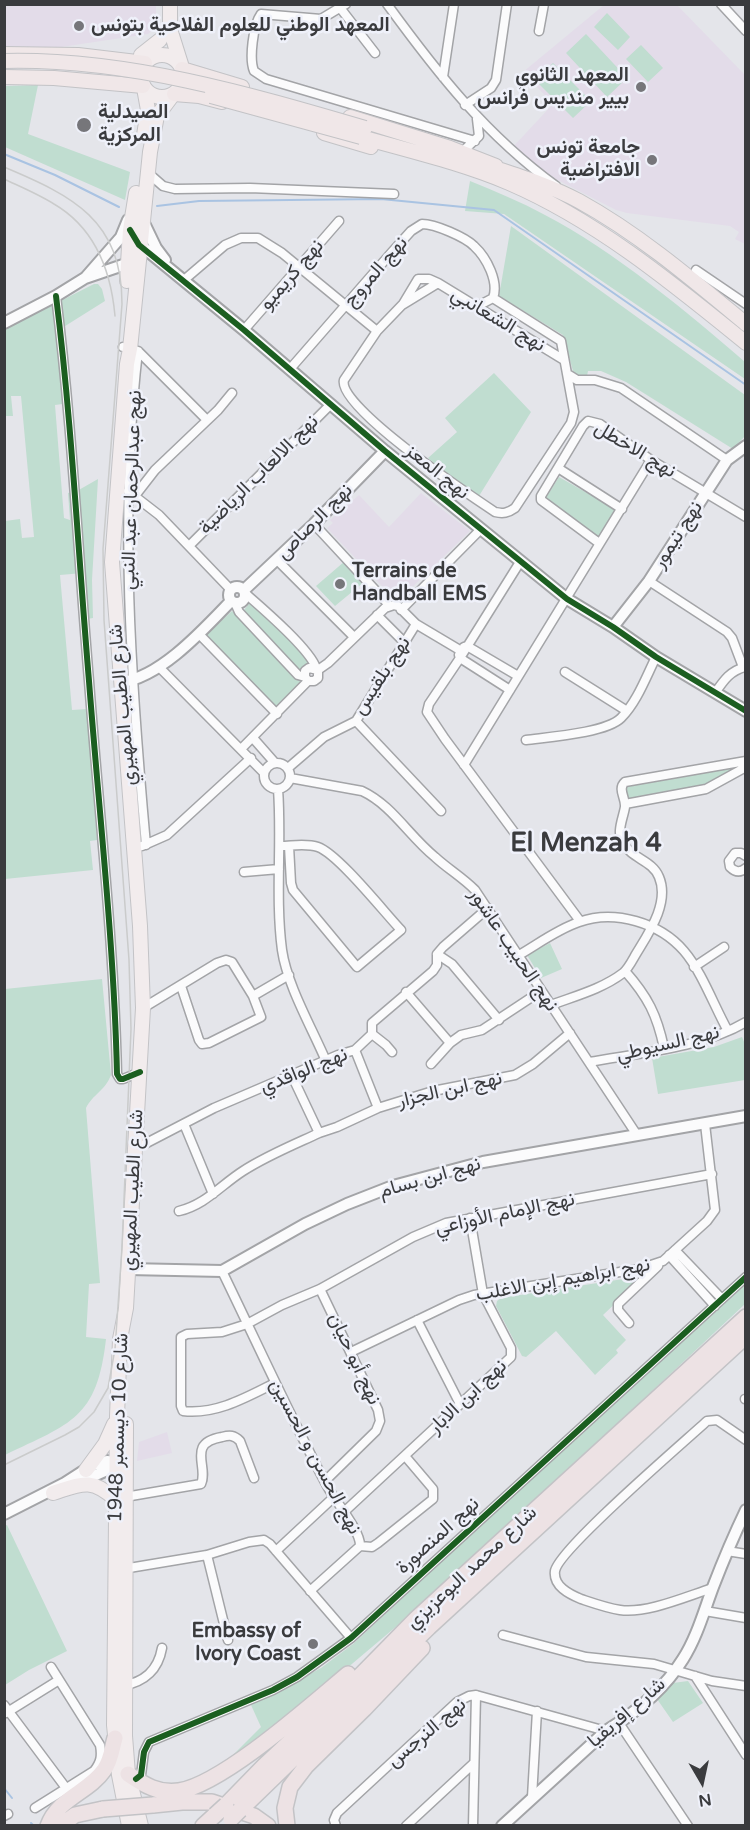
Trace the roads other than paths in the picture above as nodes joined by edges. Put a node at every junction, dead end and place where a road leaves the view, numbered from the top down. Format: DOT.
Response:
graph roads {
  1 [pos="387,4"];
  2 [pos="454,4"];
  3 [pos="507,4"];
  4 [pos="544,4"];
  5 [pos="721,4"];
  6 [pos="344,7"];
  7 [pos="169,10"];
  8 [pos="539,31"];
  9 [pos="746,31"];
  10 [pos="160,40"];
  11 [pos="375,53"];
  12 [pos="4,54"];
  13 [pos="108,59"];
  14 [pos="4,61"];
  15 [pos="147,61"];
  16 [pos="182,68"];
  17 [pos="4,70"];
  18 [pos="4,77"];
  19 [pos="443,77"];
  20 [pos="143,87"];
  21 [pos="173,95"];
  22 [pos="465,105"];
  23 [pos="477,118"];
  24 [pos="363,132"];
  25 [pos="475,141"];
  26 [pos="461,153"];
  27 [pos="147,172"];
  28 [pos="540,191"];
  29 [pos="394,194"];
  30 [pos="135,197"];
  31 [pos="576,200"];
  32 [pos="142,219"];
  33 [pos="339,221"];
  34 [pos="130,230"];
  35 [pos="139,245"];
  36 [pos="133,261"];
  37 [pos="300,267"];
  38 [pos="696,270"];
  39 [pos="182,278"];
  40 [pos="82,280"];
  41 [pos="438,283"];
  42 [pos="127,286"];
  43 [pos="56,296"];
  44 [pos="493,298"];
  45 [pos="746,304"];
  46 [pos="402,305"];
  47 [pos="346,306"];
  48 [pos="476,308"];
  49 [pos="4,323"];
  50 [pos="746,324"];
  51 [pos="244,330"];
  52 [pos="377,332"];
  53 [pos="743,340"];
  54 [pos="131,349"];
  55 [pos="564,360"];
  56 [pos="290,369"];
  57 [pos="568,375"];
  58 [pos="232,393"];
  59 [pos="330,405"];
  60 [pos="207,420"];
  61 [pos="746,446"];
  62 [pos="385,451"];
  63 [pos="411,452"];
  64 [pos="651,460"];
  65 [pos="727,460"];
  66 [pos="422,461"];
  67 [pos="400,464"];
  68 [pos="558,468"];
  69 [pos="411,472"];
  70 [pos="127,491"];
  71 [pos="705,493"];
  72 [pos="622,509"];
  73 [pos="746,517"];
  74 [pos="314,524"];
  75 [pos="481,529"];
  76 [pos="599,543"];
  77 [pos="189,546"];
  78 [pos="277,560"];
  79 [pos="520,562"];
  80 [pos="649,581"];
  81 [pos="231,590"];
  82 [pos="245,592"];
  83 [pos="567,599"];
  84 [pos="233,602"];
  85 [pos="390,606"];
  86 [pos="401,610"];
  87 [pos="377,615"];
  88 [pos="416,624"];
  89 [pos="613,627"];
  90 [pos="199,634"];
  91 [pos="354,637"];
  92 [pos="405,642"];
  93 [pos="467,646"];
  94 [pos="458,649"];
  95 [pos="656,657"];
  96 [pos="460,658"];
  97 [pos="159,667"];
  98 [pos="744,667"];
  99 [pos="317,669"];
  100 [pos="565,672"];
  101 [pos="518,676"];
  102 [pos="306,679"];
  103 [pos="126,682"];
  104 [pos="510,690"];
  105 [pos="715,693"];
  106 [pos="627,711"];
  107 [pos="746,711"];
  108 [pos="277,714"];
  109 [pos="356,721"];
  110 [pos="253,738"];
  111 [pos="526,740"];
  112 [pos="242,749"];
  113 [pos="251,758"];
  114 [pos="746,761"];
  115 [pos="275,763"];
  116 [pos="464,765"];
  117 [pos="746,767"];
  118 [pos="288,768"];
  119 [pos="264,773"];
  120 [pos="290,778"];
  121 [pos="278,789"];
  122 [pos="626,804"];
  123 [pos="441,811"];
  124 [pos="285,846"];
  125 [pos="140,848"];
  126 [pos="746,856"];
  127 [pos="279,868"];
  128 [pos="746,868"];
  129 [pos="243,872"];
  130 [pos="488,908"];
  131 [pos="580,921"];
  132 [pos="652,926"];
  133 [pos="724,947"];
  134 [pos="437,954"];
  135 [pos="519,955"];
  136 [pos="694,967"];
  137 [pos="626,971"];
  138 [pos="289,975"];
  139 [pos="181,986"];
  140 [pos="541,991"];
  141 [pos="406,992"];
  142 [pos="253,996"];
  143 [pos="551,1005"];
  144 [pos="143,1008"];
  145 [pos="498,1020"];
  146 [pos="746,1022"];
  147 [pos="728,1031"];
  148 [pos="570,1033"];
  149 [pos="372,1034"];
  150 [pos="450,1043"];
  151 [pos="664,1048"];
  152 [pos="355,1050"];
  153 [pos="392,1052"];
  154 [pos="326,1061"];
  155 [pos="589,1062"];
  156 [pos="431,1064"];
  157 [pos="140,1072"];
  158 [pos="292,1076"];
  159 [pos="378,1108"];
  160 [pos="746,1116"];
  161 [pos="184,1124"];
  162 [pos="705,1124"];
  163 [pos="319,1133"];
  164 [pos="637,1135"];
  165 [pos="135,1149"];
  166 [pos="712,1174"];
  167 [pos="213,1194"];
  168 [pos="179,1210"];
  169 [pos="470,1218"];
  170 [pos="669,1255"];
  171 [pos="128,1269"];
  172 [pos="222,1271"];
  173 [pos="746,1277"];
  174 [pos="320,1289"];
  175 [pos="483,1294"];
  176 [pos="722,1299"];
  177 [pos="715,1306"];
  178 [pos="746,1317"];
  179 [pos="124,1320"];
  180 [pos="417,1320"];
  181 [pos="629,1323"];
  182 [pos="247,1324"];
  183 [pos="746,1336"];
  184 [pos="351,1352"];
  185 [pos="275,1383"];
  186 [pos="460,1404"];
  187 [pos="117,1416"];
  188 [pos="746,1440"];
  189 [pos="405,1456"];
  190 [pos="122,1467"];
  191 [pos="86,1470"];
  192 [pos="254,1478"];
  193 [pos="325,1481"];
  194 [pos="53,1493"];
  195 [pos="334,1497"];
  196 [pos="120,1498"];
  197 [pos="22,1505"];
  198 [pos="746,1510"];
  199 [pos="344,1512"];
  200 [pos="4,1514"];
  201 [pos="360,1546"];
  202 [pos="276,1551"];
  203 [pos="727,1551"];
  204 [pos="746,1554"];
  205 [pos="207,1555"];
  206 [pos="120,1569"];
  207 [pos="713,1588"];
  208 [pos="310,1590"];
  209 [pos="705,1611"];
  210 [pos="446,1613"];
  211 [pos="746,1618"];
  212 [pos="416,1619"];
  213 [pos="503,1635"];
  214 [pos="351,1638"];
  215 [pos="228,1640"];
  216 [pos="162,1648"];
  217 [pos="51,1667"];
  218 [pos="676,1670"];
  219 [pos="695,1677"];
  220 [pos="59,1680"];
  221 [pos="119,1686"];
  222 [pos="746,1686"];
  223 [pos="476,1695"];
  224 [pos="6,1710"];
  225 [pos="537,1711"];
  226 [pos="619,1723"];
  227 [pos="606,1731"];
  228 [pos="114,1732"];
  229 [pos="100,1745"];
  230 [pos="745,1752"];
  231 [pos="474,1763"];
  232 [pos="132,1777"];
  233 [pos="66,1788"];
  234 [pos="532,1797"];
  235 [pos="35,1808"];
  236 [pos="224,1818"];
  237 [pos="335,1821"];
  238 [pos="48,1826"];
  239 [pos="60,1826"];
  240 [pos="129,1826"];
  241 [pos="141,1826"];
  242 [pos="256,1826"];
  243 [pos="268,1826"];
  244 [pos="287,1826"];
  245 [pos="406,1826"];
  246 [pos="472,1826"];
  247 [pos="502,1826"];
  248 [pos="688,1826"];
  1 -- 19 [label="street"];
  2 -- 19 [label="street"];
  3 -- 22 [label="street"];
  4 -- 8 [label="street"];
  5 -- 9 [label="street"];
  6 -- 11 [label="street"];
  6 -- 25 [label="street"];
  7 -- 10 [label="main road"];
  7 -- 16 [label="main road"];
  10 -- 13 [label="main road"];
  10 -- 15 [label="main road"];
  12 -- 13 [label="highway"];
  13 -- 15 [label="highway"];
  14 -- 24 [label="highway, bridge"];
  15 -- 16 [label="main road"];
  15 -- 20 [label="main road"];
  16 -- 21 [label="main road"];
  16 -- 26 [label="highway"];
  17 -- 24 [label="highway, bridge"];
  18 -- 20 [label="highway"];
  19 -- 22 [label="street"];
  20 -- 21 [label="main road"];
  20 -- 30 [label="main road"];
  21 -- 27 [label="main road, شارع الطيب المهيري"];
  21 -- 28 [label="highway"];
  22 -- 23 [label="street"];
  23 -- 25 [label="street"];
  23 -- 31 [label="street"];
  24 -- 28 [label="highway"];
  25 -- 26 [label="street"];
  26 -- 28 [label="highway"];
  27 -- 29 [label="street"];
  27 -- 32 [label="main road, شارع الطيب المهيري"];
  28 -- 31 [label="highway"];
  28 -- 53 [label="highway"];
  30 -- 34 [label="main road"];
  30 -- 40 [label="street"];
  31 -- 50 [label="highway"];
  32 -- 35 [label="main road, شارع الطيب المهيري"];
  32 -- 39 [label="street, نهج المعز"];
  33 -- 37 [label="street, نهج كريميو"];
  34 -- 35 [label="street, نهج المعز"];
  34 -- 36 [label="main road"];
  35 -- 36 [label="main road, شارع الطيب المهيري"];
  35 -- 39 [label="street, نهج المعز"];
  36 -- 40 [label="street"];
  36 -- 42 [label="main road"];
  36 -- 54 [label="main road, شارع الطيب المهيري"];
  37 -- 39 [label="street"];
  37 -- 47 [label="street"];
  37 -- 51 [label="street, نهج كريميو"];
  38 -- 45 [label="street"];
  39 -- 51 [label="street, نهج المعز"];
  40 -- 42 [label="street"];
  40 -- 43 [label="street"];
  41 -- 46 [label="street, نهج الشعانبي"];
  41 -- 46 [label="street"];
  41 -- 48 [label="street, نهج الشعانبي"];
  42 -- 54 [label="main road"];
  43 -- 49 [label="street"];
  43 -- 157 [label="street"];
  44 -- 47 [label="street, نهج المروج"];
  44 -- 48 [label="street"];
  44 -- 55 [label="street"];
  46 -- 52 [label="street, نهج الشعانبي"];
  47 -- 52 [label="street"];
  47 -- 56 [label="street, نهج المروج"];
  48 -- 55 [label="street, نهج الشعانبي"];
  51 -- 56 [label="street, نهج المعز"];
  52 -- 63 [label="street, نهج الشعانبي"];
  54 -- 60 [label="street"];
  54 -- 70 [label="street, نهج عبدالرحمان عبد النبي"];
  54 -- 70 [label="main road, شارع الطيب المهيري"];
  55 -- 57 [label="street"];
  56 -- 59 [label="street, نهج المعز"];
  57 -- 65 [label="street"];
  57 -- 66 [label="street"];
  58 -- 60 [label="street"];
  59 -- 62 [label="street, نهج المعز"];
  59 -- 77 [label="street, نهج الالعاب الرياضية"];
  60 -- 70 [label="street"];
  61 -- 65 [label="street, نهج تيمور"];
  62 -- 67 [label="street, نهج المعز"];
  62 -- 74 [label="street, نهج الرصاص"];
  63 -- 66 [label="street"];
  63 -- 67 [label="street"];
  64 -- 68 [label="street, نهج الاخطل"];
  64 -- 71 [label="street, نهج الاخطل"];
  64 -- 72 [label="street"];
  65 -- 71 [label="street, نهج تيمور"];
  66 -- 69 [label="street"];
  67 -- 69 [label="street, نهج المعز"];
  68 -- 72 [label="street"];
  68 -- 76 [label="street"];
  69 -- 75 [label="street, نهج المعز"];
  70 -- 77 [label="street"];
  70 -- 103 [label="main road, شارع الطيب المهيري"];
  71 -- 73 [label="street, نهج الاخطل"];
  71 -- 80 [label="street, نهج تيمور"];
  72 -- 76 [label="street"];
  74 -- 78 [label="street, نهج الرصاص"];
  74 -- 85 [label="street"];
  75 -- 79 [label="street, نهج المعز"];
  75 -- 86 [label="street"];
  76 -- 83 [label="street"];
  77 -- 81 [label="street"];
  78 -- 82 [label="street, نهج الرصاص"];
  78 -- 91 [label="street"];
  79 -- 83 [label="street, نهج المعز"];
  79 -- 93 [label="street"];
  80 -- 89 [label="street, نهج تيمور"];
  80 -- 98 [label="street"];
  81 -- 82 [label="street"];
  81 -- 84 [label="street"];
  82 -- 84 [label="street, نهج الرصاص"];
  82 -- 99 [label="street"];
  83 -- 89 [label="street, نهج المعز"];
  83 -- 101 [label="street"];
  84 -- 90 [label="street, نهج الرصاص"];
  84 -- 102 [label="street"];
  85 -- 86 [label="street"];
  85 -- 87 [label="street"];
  86 -- 88 [label="street"];
  87 -- 91 [label="street"];
  87 -- 92 [label="street"];
  88 -- 92 [label="street, نهج بلقيس"];
  88 -- 94 [label="street"];
  89 -- 95 [label="street, نهج المعز"];
  90 -- 97 [label="street, نهج الرصاص"];
  90 -- 108 [label="street"];
  91 -- 99 [label="street"];
  92 -- 109 [label="street, نهج بلقيس"];
  93 -- 94 [label="street"];
  93 -- 96 [label="street"];
  93 -- 101 [label="street"];
  94 -- 96 [label="street"];
  95 -- 105 [label="street, نهج المعز"];
  95 -- 106 [label="street"];
  96 -- 104 [label="street"];
  96 -- 116 [label="street"];
  97 -- 103 [label="street, نهج الرصاص"];
  97 -- 112 [label="street"];
  98 -- 105 [label="street"];
  99 -- 102 [label="street"];
  100 -- 106 [label="street"];
  101 -- 104 [label="street"];
  102 -- 108 [label="street"];
  103 -- 125 [label="main road, شارع الطيب المهيري"];
  104 -- 116 [label="street"];
  105 -- 107 [label="street, نهج المعز"];
  106 -- 111 [label="street"];
  108 -- 110 [label="street"];
  109 -- 118 [label="street, نهج بلقيس"];
  109 -- 123 [label="street"];
  110 -- 112 [label="street"];
  110 -- 115 [label="street"];
  112 -- 113 [label="street"];
  113 -- 119 [label="street"];
  113 -- 125 [label="street"];
  114 -- 122 [label="street"];
  115 -- 118 [label="street"];
  115 -- 119 [label="street"];
  116 -- 131 [label="street"];
  117 -- 122 [label="street"];
  118 -- 120 [label="street"];
  119 -- 121 [label="street"];
  120 -- 121 [label="street"];
  120 -- 130 [label="street, نهج الحبيب عاشور"];
  121 -- 124 [label="street"];
  122 -- 132 [label="street"];
  124 -- 124 [label="street"];
  124 -- 127 [label="street"];
  125 -- 144 [label="main road, شارع الطيب المهيري"];
  126 -- 128 [label="street"];
  127 -- 129 [label="street"];
  127 -- 138 [label="street"];
  130 -- 134 [label="street, نهج الواقدي"];
  130 -- 135 [label="street, نهج الحبيب عاشور"];
  131 -- 132 [label="street"];
  131 -- 135 [label="street"];
  132 -- 136 [label="street"];
  132 -- 137 [label="street"];
  133 -- 136 [label="street"];
  134 -- 141 [label="street, نهج الواقدي"];
  134 -- 145 [label="street"];
  135 -- 140 [label="street, نهج الحبيب عاشور"];
  136 -- 147 [label="street"];
  137 -- 143 [label="street"];
  137 -- 151 [label="street"];
  138 -- 142 [label="street"];
  138 -- 154 [label="street"];
  139 -- 142 [label="street"];
  139 -- 142 [label="street"];
  139 -- 144 [label="street"];
  140 -- 143 [label="street, نهج الحبيب عاشور"];
  140 -- 145 [label="street"];
  141 -- 149 [label="street, نهج الواقدي"];
  141 -- 150 [label="street"];
  143 -- 148 [label="street, نهج الحبيب عاشور"];
  144 -- 157 [label="main road, شارع الطيب المهيري"];
  145 -- 150 [label="street"];
  146 -- 147 [label="street, نهج السيوطي"];
  147 -- 151 [label="street, نهج السيوطي"];
  148 -- 155 [label="street, نهج الحبيب عاشور"];
  148 -- 159 [label="street, نهج ابن الجزار"];
  149 -- 152 [label="street, نهج الواقدي"];
  149 -- 153 [label="street"];
  150 -- 156 [label="street"];
  151 -- 155 [label="street, نهج السيوطي"];
  152 -- 154 [label="street, نهج الواقدي"];
  152 -- 159 [label="street, نهج ابن الجزار"];
  154 -- 158 [label="street, نهج الواقدي"];
  155 -- 164 [label="street, نهج الحبيب عاشور"];
  157 -- 165 [label="main road, شارع الطيب المهيري"];
  158 -- 161 [label="street, نهج الواقدي"];
  158 -- 163 [label="street"];
  159 -- 163 [label="street"];
  160 -- 162 [label="street, نهج ابن بسام"];
  161 -- 165 [label="street, نهج الواقدي"];
  161 -- 167 [label="street"];
  162 -- 164 [label="street, نهج ابن بسام"];
  162 -- 166 [label="street, نهج ابراهيم إبن الاغلب"];
  163 -- 167 [label="street"];
  164 -- 172 [label="street, نهج ابن بسام"];
  165 -- 171 [label="main road, شارع الطيب المهيري"];
  166 -- 169 [label="street, نهج الإمام الأوزاعي"];
  166 -- 170 [label="street, نهج ابراهيم إبن الاغلب"];
  167 -- 168 [label="street"];
  169 -- 174 [label="street, نهج الإمام الأوزاعي"];
  169 -- 175 [label="street, نهج ابن الابار"];
  170 -- 175 [label="street, نهج ابراهيم إبن الاغلب"];
  170 -- 176 [label="street"];
  170 -- 177 [label="street"];
  170 -- 181 [label="street"];
  171 -- 172 [label="street"];
  171 -- 179 [label="main road, شارع الطيب المهيري"];
  172 -- 182 [label="street, نهج الحسن و الحسين"];
  173 -- 176 [label="street, نهج المنصورة"];
  174 -- 182 [label="street, نهج الإمام الأوزاعي"];
  174 -- 184 [label="street, نهج أبو حيان"];
  175 -- 180 [label="street, نهج ابراهيم إبن الاغلب"];
  175 -- 186 [label="street, نهج ابن الابار"];
  176 -- 177 [label="street, نهج المنصورة"];
  177 -- 214 [label="street, نهج المنصورة"];
  178 -- 212 [label="highway, شارع محمد البوعزيزي"];
  179 -- 187 [label="main road, شارع 10 ديسمبر 1948"];
  179 -- 190 [label="main road, شارع 10 ديسمبر 1948"];
  180 -- 184 [label="street, نهج ابراهيم إبن الاغلب"];
  180 -- 186 [label="street"];
  182 -- 185 [label="street, نهج الحسن و الحسين"];
  182 -- 185 [label="street, نهج الإمام الأوزاعي"];
  183 -- 210 [label="highway, شارع محمد البوعزيزي"];
  184 -- 193 [label="street, نهج أبو حيان"];
  185 -- 193 [label="street, نهج الحسن و الحسين"];
  186 -- 189 [label="street, نهج ابن الابار"];
  187 -- 190 [label="main road, شارع 10 ديسمبر 1948"];
  187 -- 191 [label="main road"];
  188 -- 207 [label="street"];
  189 -- 199 [label="street, نهج ابن الابار"];
  189 -- 201 [label="street, نهج الحسن و الحسين"];
  190 -- 191 [label="street"];
  190 -- 194 [label="street"];
  190 -- 196 [label="main road, شارع 10 ديسمبر 1948"];
  191 -- 197 [label="street"];
  192 -- 196 [label="street"];
  193 -- 195 [label="street, نهج الحسن و الحسين"];
  194 -- 196 [label="main road"];
  194 -- 197 [label="street"];
  195 -- 199 [label="street, نهج الحسن و الحسين"];
  195 -- 202 [label="street"];
  196 -- 206 [label="main road, شارع 10 ديسمبر 1948"];
  197 -- 200 [label="street"];
  198 -- 203 [label="street, شارع إفريقيا"];
  199 -- 201 [label="street, نهج الحسن و الحسين"];
  201 -- 208 [label="street"];
  202 -- 205 [label="street"];
  202 -- 208 [label="street"];
  203 -- 204 [label="street"];
  203 -- 207 [label="street, شارع إفريقيا"];
  205 -- 206 [label="street"];
  205 -- 215 [label="street"];
  206 -- 221 [label="main road, شارع 10 ديسمبر 1948"];
  207 -- 209 [label="street, شارع إفريقيا"];
  208 -- 214 [label="street"];
  209 -- 211 [label="street"];
  209 -- 218 [label="street, شارع إفريقيا"];
  210 -- 236 [label="highway, شارع محمد البوعزيزي"];
  210 -- 244 [label="highway"];
  212 -- 232 [label="highway"];
  212 -- 236 [label="highway, شارع محمد البوعزيزي"];
  213 -- 218 [label="street"];
  214 -- 232 [label="street, نهج المنصورة"];
  216 -- 221 [label="street"];
  217 -- 220 [label="street"];
  218 -- 219 [label="street"];
  218 -- 226 [label="street, شارع إفريقيا"];
  219 -- 222 [label="street"];
  219 -- 230 [label="street"];
  220 -- 224 [label="street"];
  220 -- 229 [label="street"];
  221 -- 228 [label="main road, شارع 10 ديسمبر 1948"];
  221 -- 232 [label="main road, شارع 10 ديسمبر 1948"];
  223 -- 225 [label="street, نهج النرجس"];
  223 -- 231 [label="street"];
  223 -- 237 [label="street, نهج النرجس"];
  224 -- 233 [label="street"];
  225 -- 227 [label="street, نهج النرجس"];
  225 -- 234 [label="street"];
  226 -- 227 [label="street, شارع إفريقيا"];
  226 -- 248 [label="street"];
  227 -- 234 [label="street, شارع إفريقيا"];
  228 -- 229 [label="street"];
  228 -- 238 [label="highway"];
  228 -- 240 [label="main road, شارع 10 ديسمبر 1948"];
  229 -- 233 [label="street"];
  231 -- 245 [label="street"];
  231 -- 246 [label="street"];
  232 -- 241 [label="main road, شارع 10 ديسمبر 1948"];
  233 -- 235 [label="street"];
  234 -- 247 [label="street, شارع إفريقيا"];
  236 -- 239 [label="highway, bridge"];
  236 -- 242 [label="highway"];
  236 -- 243 [label="highway"];
}
